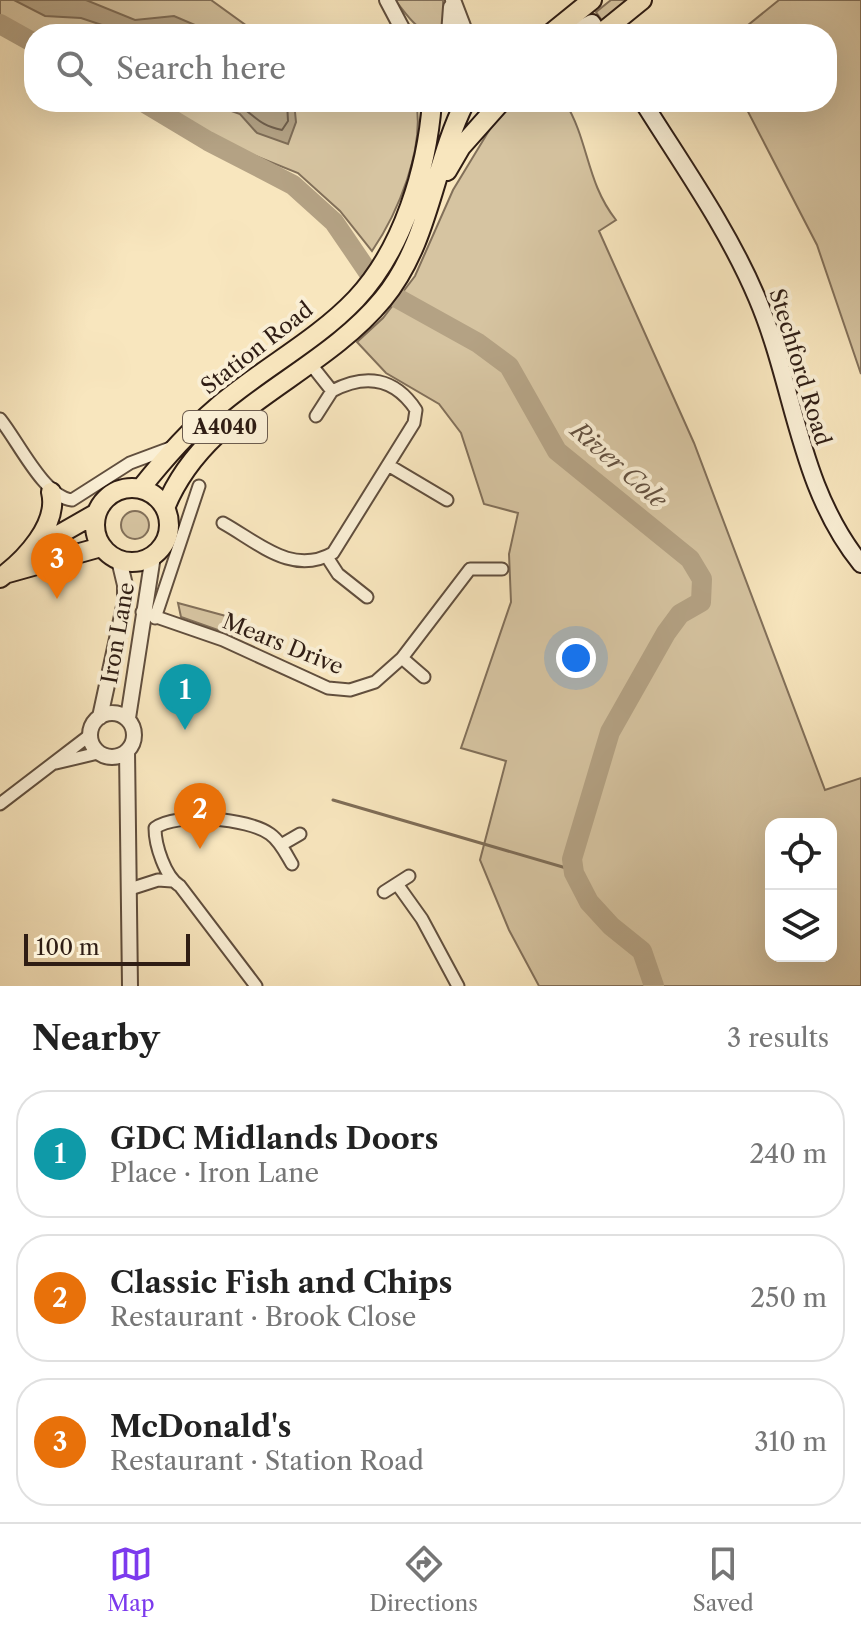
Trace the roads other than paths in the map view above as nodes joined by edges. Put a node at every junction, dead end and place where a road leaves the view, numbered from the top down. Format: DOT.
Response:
graph roads {
  1 [pos="387,0"];
  2 [pos="452,0"];
  3 [pos="592,0"];
  4 [pos="642,0"];
  5 [pos="400,24"];
  6 [pos="450,24"];
  7 [pos="462,24"];
  8 [pos="562,24"];
  9 [pos="612,24"];
  10 [pos="431,112"];
  11 [pos="460,112"];
  12 [pos="492,112"];
  13 [pos="649,112"];
  14 [pos="436,190"];
  15 [pos="309,362"];
  16 [pos="332,391"];
  17 [pos="316,416"];
  18 [pos="0,419"];
  19 [pos="170,448"];
  20 [pos="388,465"];
  21 [pos="199,486"];
  22 [pos="141,488"];
  23 [pos="51,492"];
  24 [pos="447,500"];
  25 [pos="165,508"];
  26 [pos="95,514"];
  27 [pos="223,523"];
  28 [pos="101,547"];
  29 [pos="26,553"];
  30 [pos="153,556"];
  31 [pos="327,557"];
  32 [pos="119,560"];
  33 [pos="861,564"];
  34 [pos="502,569"];
  35 [pos="2,573"];
  36 [pos="367,597"];
  37 [pos="149,615"];
  38 [pos="402,658"];
  39 [pos="424,677"];
  40 [pos="100,717"];
  41 [pos="128,718"];
  42 [pos="90,735"];
  43 [pos="127,751"];
  44 [pos="103,755"];
  45 [pos="56,763"];
  46 [pos="127,792"];
  47 [pos="0,804"];
  48 [pos="300,834"];
  49 [pos="281,845"];
  50 [pos="292,864"];
  51 [pos="409,876"];
  52 [pos="172,881"];
  53 [pos="397,884"];
  54 [pos="130,889"];
  55 [pos="384,892"];
  56 [pos="130,986"];
  57 [pos="256,986"];
  58 [pos="458,986"];
  1 -- 5 [label="street"];
  2 -- 6 [label="street"];
  2 -- 7 [label="street"];
  3 -- 8 [label="main road"];
  4 -- 9 [label="main road"];
  10 -- 19 [label="main road, Station Road / A4040"];
  11 -- 14 [label="main road, A4040"];
  12 -- 14 [label="main road"];
  13 -- 33 [label="main road, Stechford Road"];
  14 -- 15 [label="main road, Station Road / A4040"];
  15 -- 16 [label="street"];
  15 -- 25 [label="main road, A4040"];
  16 -- 17 [label="street"];
  16 -- 20 [label="street"];
  18 -- 23 [label="street"];
  19 -- 22 [label="main road, A4040"];
  19 -- 23 [label="street, Station Road"];
  20 -- 24 [label="street"];
  20 -- 31 [label="street"];
  21 -- 37 [label="street"];
  22 -- 25 [label="main road"];
  22 -- 26 [label="main road"];
  23 -- 29 [label="main road"];
  25 -- 30 [label="main road"];
  26 -- 28 [label="main road"];
  26 -- 29 [label="main road"];
  27 -- 31 [label="street"];
  28 -- 32 [label="main road"];
  28 -- 35 [label="main road"];
  29 -- 35 [label="main road"];
  30 -- 32 [label="main road"];
  30 -- 37 [label="street, Iron Lane"];
  31 -- 36 [label="street"];
  32 -- 40 [label="street, Iron Lane"];
  34 -- 38 [label="street, Mears Drive"];
  37 -- 38 [label="street, Mears Drive"];
  37 -- 41 [label="street, Iron Lane"];
  38 -- 39 [label="street"];
  40 -- 41 [label="street"];
  40 -- 42 [label="street"];
  41 -- 43 [label="street"];
  42 -- 44 [label="street"];
  42 -- 45 [label="street"];
  43 -- 44 [label="street"];
  43 -- 46 [label="street"];
  44 -- 45 [label="street"];
  44 -- 46 [label="street"];
  45 -- 47 [label="street"];
  46 -- 54 [label="street"];
  48 -- 49 [label="street"];
  49 -- 50 [label="street"];
  49 -- 52 [label="street"];
  51 -- 53 [label="street"];
  52 -- 54 [label="street"];
  52 -- 57 [label="street"];
  53 -- 55 [label="street"];
  53 -- 58 [label="street"];
  54 -- 56 [label="street"];
}
